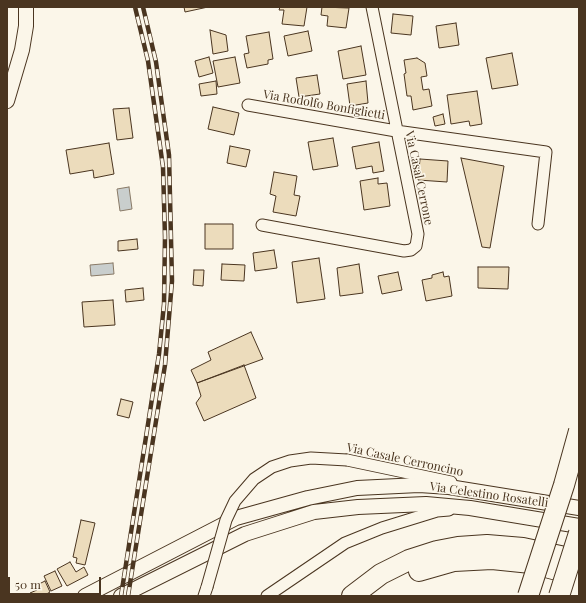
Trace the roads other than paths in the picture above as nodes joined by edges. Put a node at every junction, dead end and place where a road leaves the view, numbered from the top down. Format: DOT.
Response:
graph roads {
  1 [pos="26,7"];
  2 [pos="372,7"];
  3 [pos="7,101"];
  4 [pos="248,105"];
  5 [pos="396,131"];
  6 [pos="538,224"];
  7 [pos="262,225"];
  8 [pos="579,431"];
  9 [pos="516,497"];
  10 [pos="470,508"];
  11 [pos="579,508"];
  12 [pos="579,526"];
  13 [pos="579,533"];
  14 [pos="579,560"];
  15 [pos="579,576"];
  16 [pos="579,582"];
  17 [pos="206,591"];
  18 [pos="85,596"];
  19 [pos="121,596"];
  20 [pos="267,596"];
  21 [pos="352,596"];
  22 [pos="372,596"];
  23 [pos="528,596"];
  24 [pos="559,596"];
  25 [pos="574,596"];
  1 -- 3 [label="street"];
  2 -- 5 [label="street, Via Casal Cerrone"];
  4 -- 5 [label="street, Via Rodolfo Bonfiglietti"];
  5 -- 6 [label="street, Via Rodolfo Bonfiglietti"];
  5 -- 7 [label="street, Via Casal Cerrone"];
  8 -- 23 [label="highway, bridge"];
  9 -- 11 [label="street, Via Celestino Rosatelli"];
  9 -- 17 [label="street, Via Casale Cerroncino, bridge"];
  9 -- 18 [label="street, Via Celestino Rosatelli"];
  10 -- 12 [label="street, Via Celestino Rosatelli"];
  10 -- 19 [label="street, Via Celestino Rosatelli"];
  10 -- 20 [label="street"];
  13 -- 24 [label="highway, bridge"];
  14 -- 21 [label="highway"];
  15 -- 22 [label="highway"];
  16 -- 25 [label="highway"];
}
